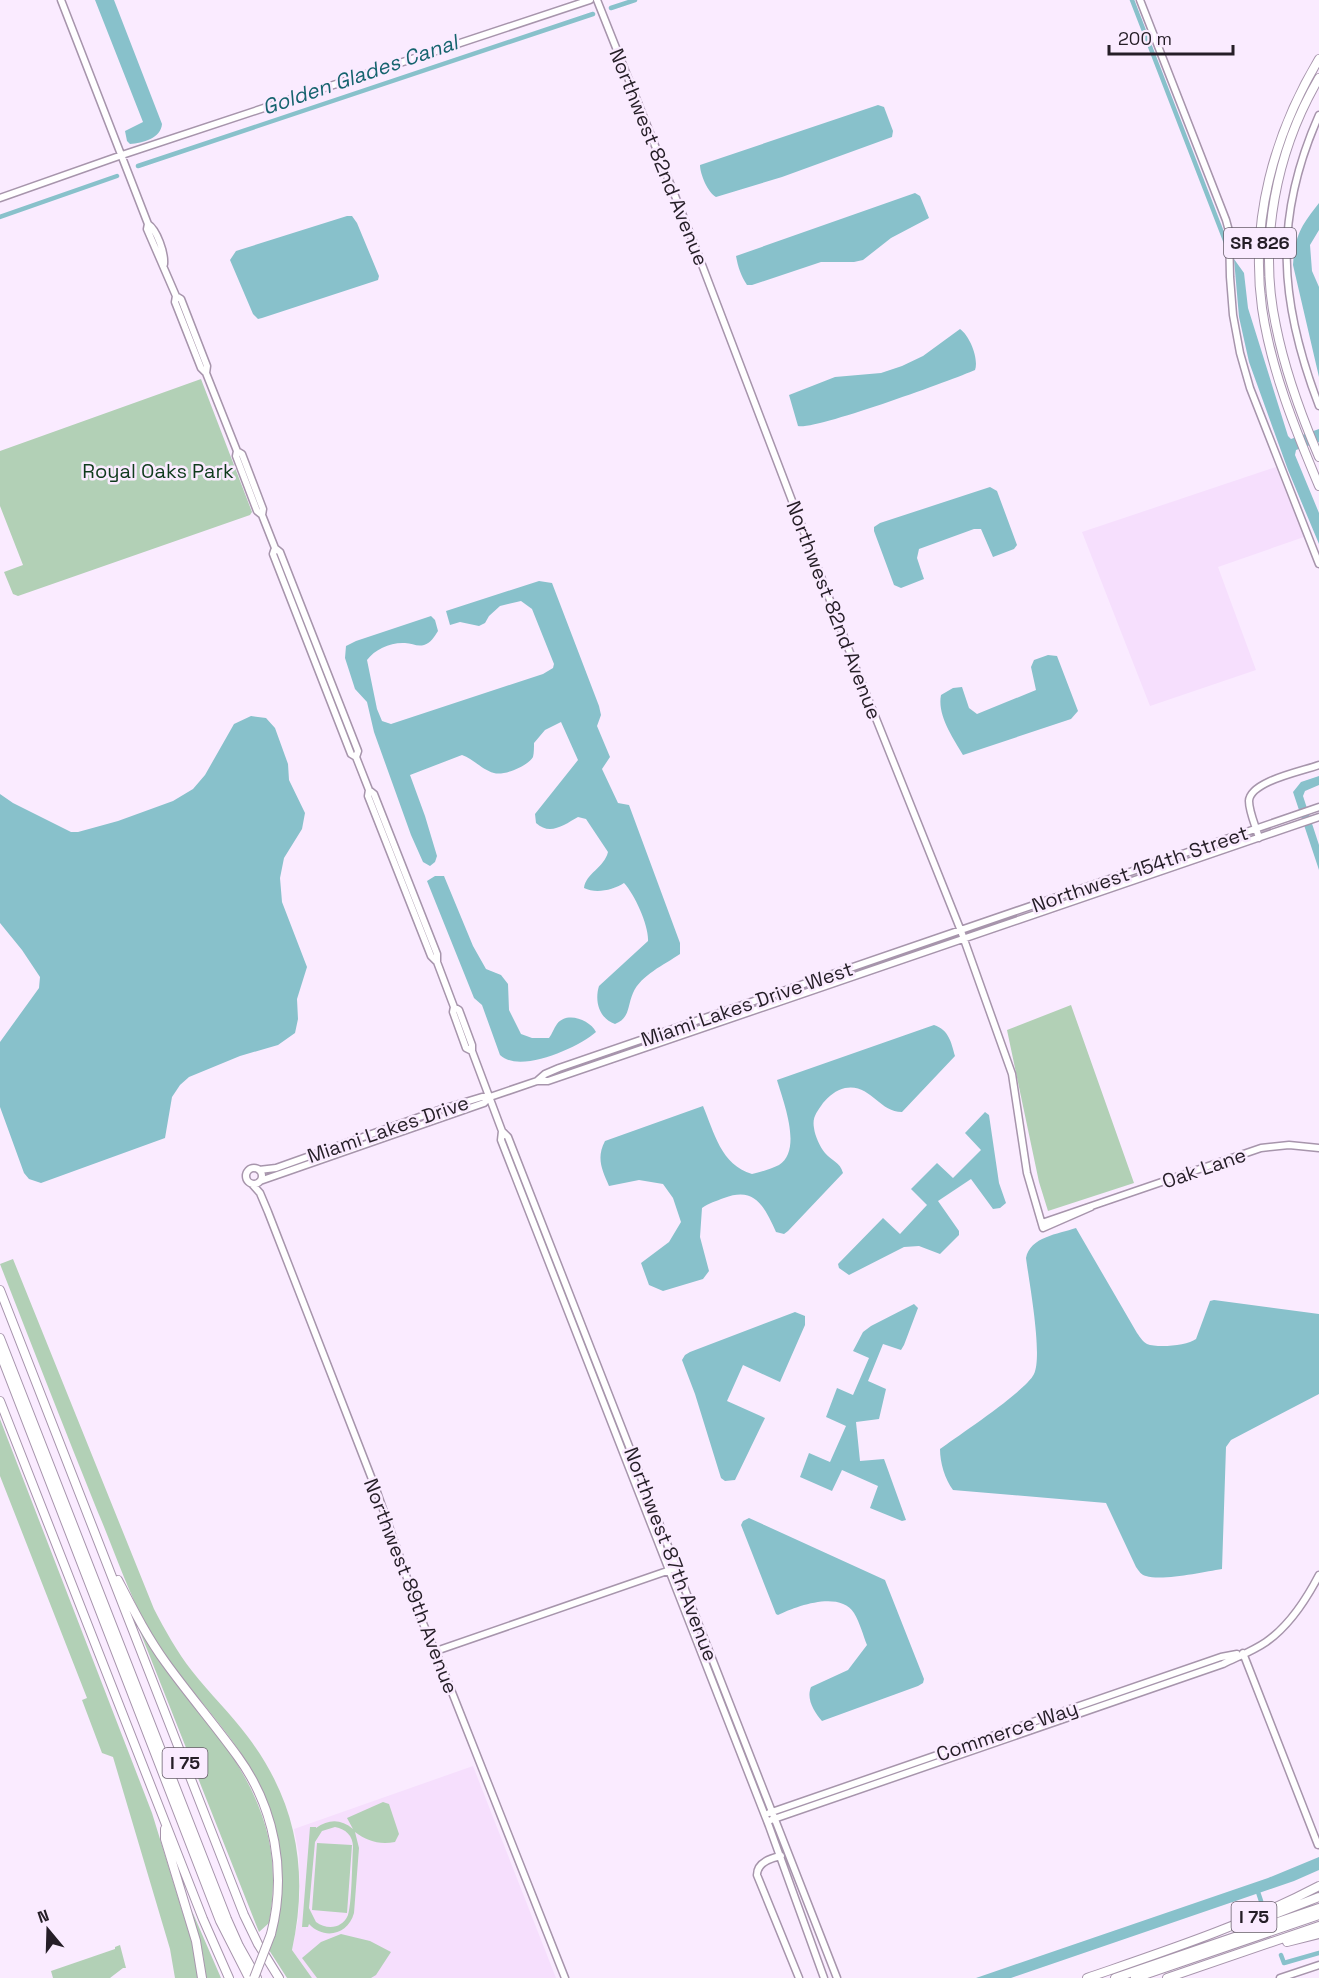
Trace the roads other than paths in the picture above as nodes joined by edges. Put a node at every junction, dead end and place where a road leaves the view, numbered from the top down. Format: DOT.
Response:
graph roads {
  1 [pos="61,0"];
  2 [pos="590,0"];
  3 [pos="597,0"];
  4 [pos="1140,0"];
  5 [pos="1319,59"];
  6 [pos="1319,78"];
  7 [pos="1319,115"];
  8 [pos="122,155"];
  9 [pos="0,198"];
  10 [pos="1319,406"];
  11 [pos="1319,457"];
  12 [pos="1319,486"];
  13 [pos="1319,564"];
  14 [pos="1319,765"];
  15 [pos="1319,807"];
  16 [pos="1315,819"];
  17 [pos="1256,828"];
  18 [pos="1259,838"];
  19 [pos="960,931"];
  20 [pos="963,938"];
  21 [pos="537,1081"];
  22 [pos="490,1097"];
  23 [pos="1319,1148"];
  24 [pos="259,1170"];
  25 [pos="257,1182"];
  26 [pos="1043,1225"];
  27 [pos="0,1290"];
  28 [pos="0,1338"];
  29 [pos="0,1353"];
  30 [pos="0,1401"];
  31 [pos="99,1545"];
  32 [pos="673,1569"];
  33 [pos="1319,1575"];
  34 [pos="436,1651"];
  35 [pos="1244,1653"];
  36 [pos="770,1816"];
  37 [pos="164,1822"];
  38 [pos="1318,1845"];
  39 [pos="781,1855"];
  40 [pos="799,1882"];
  41 [pos="1319,1886"];
  42 [pos="1319,1897"];
  43 [pos="1319,1908"];
  44 [pos="1319,1915"];
  45 [pos="1319,1926"];
  46 [pos="1319,1934"];
  47 [pos="1188,1943"];
  48 [pos="1250,1950"];
  49 [pos="1319,1965"];
  50 [pos="202,1978"];
  51 [pos="229,1978"];
  52 [pos="249,1978"];
  53 [pos="255,1978"];
  54 [pos="279,1978"];
  55 [pos="565,1978"];
  56 [pos="799,1978"];
  57 [pos="824,1978"];
  58 [pos="837,1978"];
  59 [pos="1087,1978"];
  60 [pos="1115,1978"];
  61 [pos="1135,1978"];
  62 [pos="1167,1978"];
  63 [pos="1280,1978"];
  1 -- 8 [label="street, Northwest 87th Avenue"];
  2 -- 8 [label="street"];
  3 -- 19 [label="street, Northwest 82nd Avenue"];
  4 -- 13 [label="street"];
  5 -- 12 [label="highway, SR 826"];
  6 -- 11 [label="highway, SR 826"];
  7 -- 10 [label="street"];
  8 -- 9 [label="street"];
  8 -- 22 [label="street, Northwest 87th Avenue"];
  14 -- 17 [label="street"];
  15 -- 17 [label="street, Northwest 154th Street"];
  16 -- 18 [label="street, Northwest 154th Street"];
  17 -- 18 [label="street"];
  17 -- 19 [label="street, Northwest 154th Street"];
  18 -- 20 [label="street, Northwest 154th Street"];
  19 -- 20 [label="street, Northwest 82nd Avenue"];
  19 -- 21 [label="street, Miami Lakes Drive West"];
  20 -- 21 [label="street, Miami Lakes Drive West"];
  20 -- 26 [label="street, Northwest 82nd Avenue"];
  21 -- 22 [label="street, Miami Lakes Drive West"];
  22 -- 24 [label="street, Miami Lakes Drive"];
  22 -- 25 [label="street, Miami Lakes Drive"];
  22 -- 32 [label="street, Northwest 87th Avenue"];
  23 -- 26 [label="street, Oak Lane"];
  24 -- 25 [label="street"];
  24 -- 25 [label="street"];
  25 -- 34 [label="street, Northwest 89th Avenue"];
  27 -- 31 [label="highway, I 75"];
  28 -- 53 [label="highway"];
  29 -- 52 [label="highway"];
  30 -- 37 [label="highway, I 75"];
  31 -- 53 [label="highway, bridge"];
  31 -- 54 [label="highway, I 75"];
  32 -- 34 [label="street"];
  32 -- 36 [label="street, Northwest 87th Avenue"];
  32 -- 36 [label="street, Northwest 87th Avenue"];
  33 -- 35 [label="street, Commerce Way"];
  34 -- 55 [label="street, Northwest 89th Avenue"];
  35 -- 36 [label="street, Commerce Way"];
  35 -- 38 [label="street"];
  36 -- 39 [label="street, Northwest 87th Avenue"];
  36 -- 40 [label="street, Northwest 87th Avenue"];
  37 -- 50 [label="highway"];
  37 -- 51 [label="highway, I 75"];
  39 -- 40 [label="street"];
  39 -- 56 [label="street"];
  39 -- 57 [label="street, Northwest 87th Avenue"];
  40 -- 58 [label="street, Northwest 87th Avenue"];
  41 -- 47 [label="highway, I 75"];
  42 -- 47 [label="highway"];
  43 -- 60 [label="highway"];
  44 -- 61 [label="highway"];
  45 -- 48 [label="highway, I 75"];
  46 -- 48 [label="highway"];
  47 -- 59 [label="highway, I 75"];
  48 -- 62 [label="highway, I 75"];
  49 -- 63 [label="street"];
}
